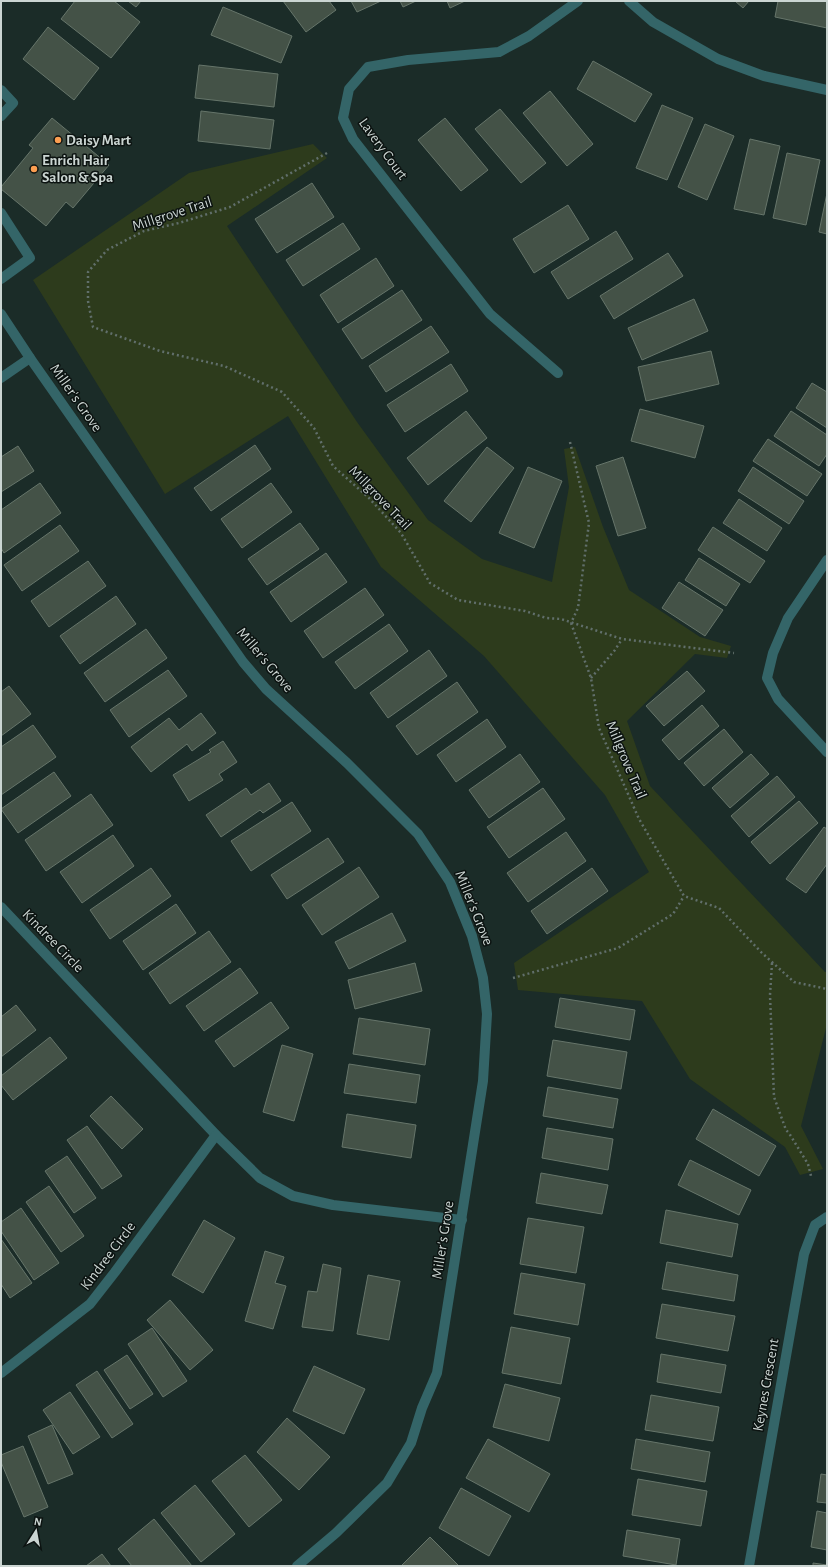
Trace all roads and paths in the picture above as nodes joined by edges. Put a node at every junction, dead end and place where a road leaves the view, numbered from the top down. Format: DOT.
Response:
graph roads {
  1 [pos="578,1"];
  2 [pos="629,1"];
  3 [pos="1,90"];
  4 [pos="827,90"];
  5 [pos="1,116"];
  6 [pos="327,153"];
  7 [pos="1,213"];
  8 [pos="1,279"];
  9 [pos="1,314"];
  10 [pos="30,358"];
  11 [pos="558,373"];
  12 [pos="1,378"];
  13 [pos="570,442"];
  14 [pos="827,560"];
  15 [pos="571,623"];
  16 [pos="622,639"];
  17 [pos="734,653"];
  18 [pos="591,678"];
  19 [pos="827,752"];
  20 [pos="684,896"];
  21 [pos="1,907"];
  22 [pos="772,962"];
  23 [pos="513,978"];
  24 [pos="827,989"];
  25 [pos="216,1135"];
  26 [pos="811,1176"];
  27 [pos="827,1217"];
  28 [pos="462,1220"];
  29 [pos="1,1373"];
  30 [pos="297,1566"];
  31 [pos="749,1566"];
  1 -- 11 [label="street, Lavery Court"];
  2 -- 4 [label="street"];
  3 -- 5 [label="street"];
  6 -- 15 [label="path, Millgrove Trail"];
  7 -- 8 [label="street"];
  9 -- 10 [label="street, Miller's Grove"];
  10 -- 12 [label="street"];
  10 -- 28 [label="street, Miller's Grove"];
  13 -- 15 [label="path"];
  14 -- 19 [label="street"];
  15 -- 16 [label="path"];
  15 -- 18 [label="path, Millgrove Trail"];
  16 -- 17 [label="path"];
  16 -- 18 [label="path"];
  18 -- 20 [label="path, Millgrove Trail"];
  20 -- 22 [label="path"];
  20 -- 23 [label="path"];
  21 -- 25 [label="street, Kindree Circle"];
  22 -- 24 [label="path"];
  22 -- 26 [label="path"];
  25 -- 28 [label="street, Kindree Circle"];
  25 -- 29 [label="street, Kindree Circle"];
  27 -- 31 [label="street, Keynes Crescent"];
  28 -- 30 [label="street, Miller's Grove"];
}
